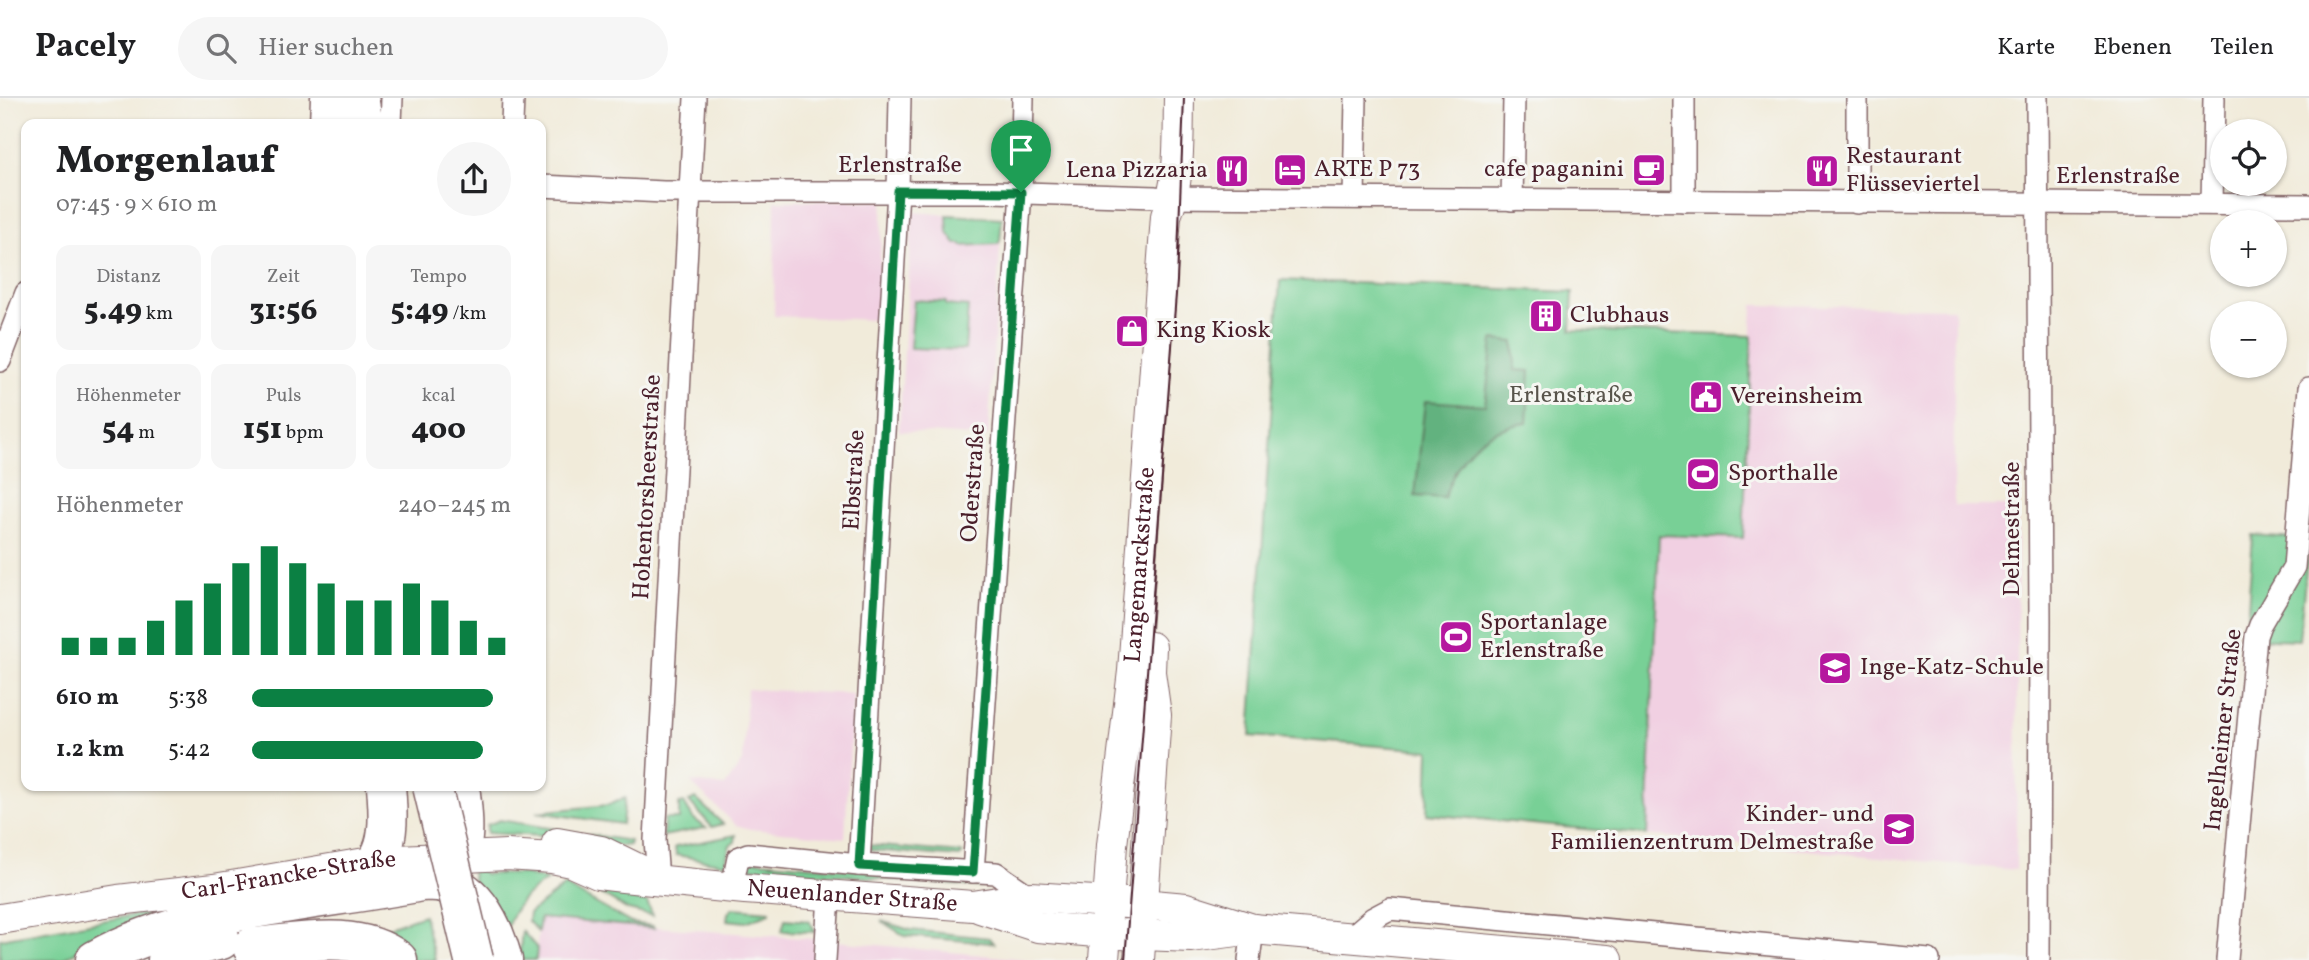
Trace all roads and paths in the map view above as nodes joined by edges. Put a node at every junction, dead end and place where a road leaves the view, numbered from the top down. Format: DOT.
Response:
graph roads {
  1 [pos="392,98"];
  2 [pos="513,98"];
  3 [pos="695,98"];
  4 [pos="900,98"];
  5 [pos="1023,98"];
  6 [pos="1179,98"];
  7 [pos="1356,98"];
  8 [pos="1514,98"];
  9 [pos="1684,98"];
  10 [pos="1857,98"];
  11 [pos="2037,98"];
  12 [pos="2214,98"];
  13 [pos="391,119"];
  14 [pos="512,119"];
  15 [pos="546,186"];
  16 [pos="898,191"];
  17 [pos="1021,192"];
  18 [pos="690,193"];
  19 [pos="1174,197"];
  20 [pos="1354,198"];
  21 [pos="1512,200"];
  22 [pos="1684,201"];
  23 [pos="1857,203"];
  24 [pos="2037,203"];
  25 [pos="2212,204"];
  26 [pos="2309,205"];
  27 [pos="21,306"];
  28 [pos="0,361"];
  29 [pos="2309,388"];
  30 [pos="386,791"];
  31 [pos="409,791"];
  32 [pos="433,791"];
  33 [pos="460,791"];
  34 [pos="381,853"];
  35 [pos="457,859"];
  36 [pos="859,866"];
  37 [pos="973,872"];
  38 [pos="658,879"];
  39 [pos="733,887"];
  40 [pos="829,895"];
  41 [pos="1031,897"];
  42 [pos="328,898"];
  43 [pos="1108,901"];
  44 [pos="1142,904"];
  45 [pos="973,906"];
  46 [pos="0,919"];
  47 [pos="306,928"];
  48 [pos="1252,929"];
  49 [pos="1351,937"];
  50 [pos="252,947"];
  51 [pos="1105,947"];
  52 [pos="1139,948"];
  53 [pos="1561,958"];
  54 [pos="94,960"];
  55 [pos="167,960"];
  56 [pos="217,960"];
  57 [pos="398,960"];
  58 [pos="450,960"];
  59 [pos="474,960"];
  60 [pos="503,960"];
  61 [pos="825,960"];
  62 [pos="1249,960"];
  63 [pos="1607,960"];
  64 [pos="1930,960"];
  65 [pos="2039,960"];
  66 [pos="2227,960"];
  1 -- 13 [label="street"];
  2 -- 14 [label="street"];
  3 -- 18 [label="street, Hohentorsheerstraße"];
  4 -- 16 [label="street, Elbstraße"];
  5 -- 17 [label="street, Oderstraße"];
  6 -- 19 [label="main road, Langemarckstraße"];
  7 -- 20 [label="street"];
  8 -- 21 [label="street"];
  9 -- 22 [label="street"];
  10 -- 23 [label="street"];
  11 -- 24 [label="street, Delmestraße"];
  12 -- 25 [label="street"];
  15 -- 18 [label="street, Erlenstraße"];
  16 -- 17 [label="street, Erlenstraße"];
  16 -- 18 [label="street, Erlenstraße"];
  16 -- 36 [label="street, Elbstraße"];
  17 -- 19 [label="street, Erlenstraße"];
  17 -- 37 [label="street, Oderstraße"];
  18 -- 38 [label="street, Hohentorsheerstraße"];
  19 -- 20 [label="street, Erlenstraße"];
  19 -- 43 [label="main road, Langemarckstraße"];
  19 -- 44 [label="main road, Langemarckstraße"];
  20 -- 21 [label="street, Erlenstraße"];
  21 -- 22 [label="street, Erlenstraße"];
  22 -- 23 [label="street, Erlenstraße"];
  23 -- 24 [label="street, Erlenstraße"];
  24 -- 25 [label="street, Erlenstraße"];
  24 -- 65 [label="street, Delmestraße"];
  25 -- 26 [label="street, Erlenstraße"];
  27 -- 28 [label="street"];
  29 -- 66 [label="street, Ingelheimer Straße"];
  30 -- 34 [label="highway"];
  31 -- 58 [label="highway"];
  32 -- 59 [label="highway, bridge"];
  33 -- 35 [label="highway"];
  34 -- 35 [label="main road, Neuenlander Straße"];
  34 -- 42 [label="highway"];
  34 -- 46 [label="main road, Carl-Francke-Straße"];
  35 -- 38 [label="main road, Neuenlander Straße"];
  35 -- 42 [label="highway"];
  35 -- 47 [label="highway"];
  35 -- 60 [label="highway"];
  36 -- 37 [label="street, Neuenlander Straße"];
  36 -- 39 [label="street, Neuenlander Straße"];
  37 -- 41 [label="street, Neuenlander Straße"];
  38 -- 39 [label="main road, Neuenlander Straße"];
  39 -- 40 [label="main road, Neuenlander Straße"];
  40 -- 45 [label="main road, Neuenlander Straße"];
  40 -- 61 [label="street"];
  41 -- 43 [label="main road, Neuenlander Straße"];
  41 -- 45 [label="main road, Neuenlander Straße"];
  42 -- 54 [label="highway"];
  43 -- 44 [label="main road, Neuenlander Straße"];
  43 -- 51 [label="main road, Langemarckstraße"];
  44 -- 48 [label="main road, Neuenlander Straße"];
  44 -- 52 [label="main road, Langemarckstraße"];
  45 -- 51 [label="main road, Neuenlander Straße"];
  47 -- 50 [label="highway"];
  47 -- 55 [label="highway"];
  48 -- 49 [label="main road, Neuenlander Straße"];
  48 -- 52 [label="main road, Neuenlander Straße"];
  48 -- 62 [label="street"];
  49 -- 53 [label="main road, Neuenlander Straße"];
  49 -- 64 [label="street"];
  50 -- 56 [label="highway"];
  50 -- 57 [label="highway"];
  51 -- 52 [label="main road, Neuenlander Straße"];
  53 -- 63 [label="main road, Neuenlander Straße"];
}
